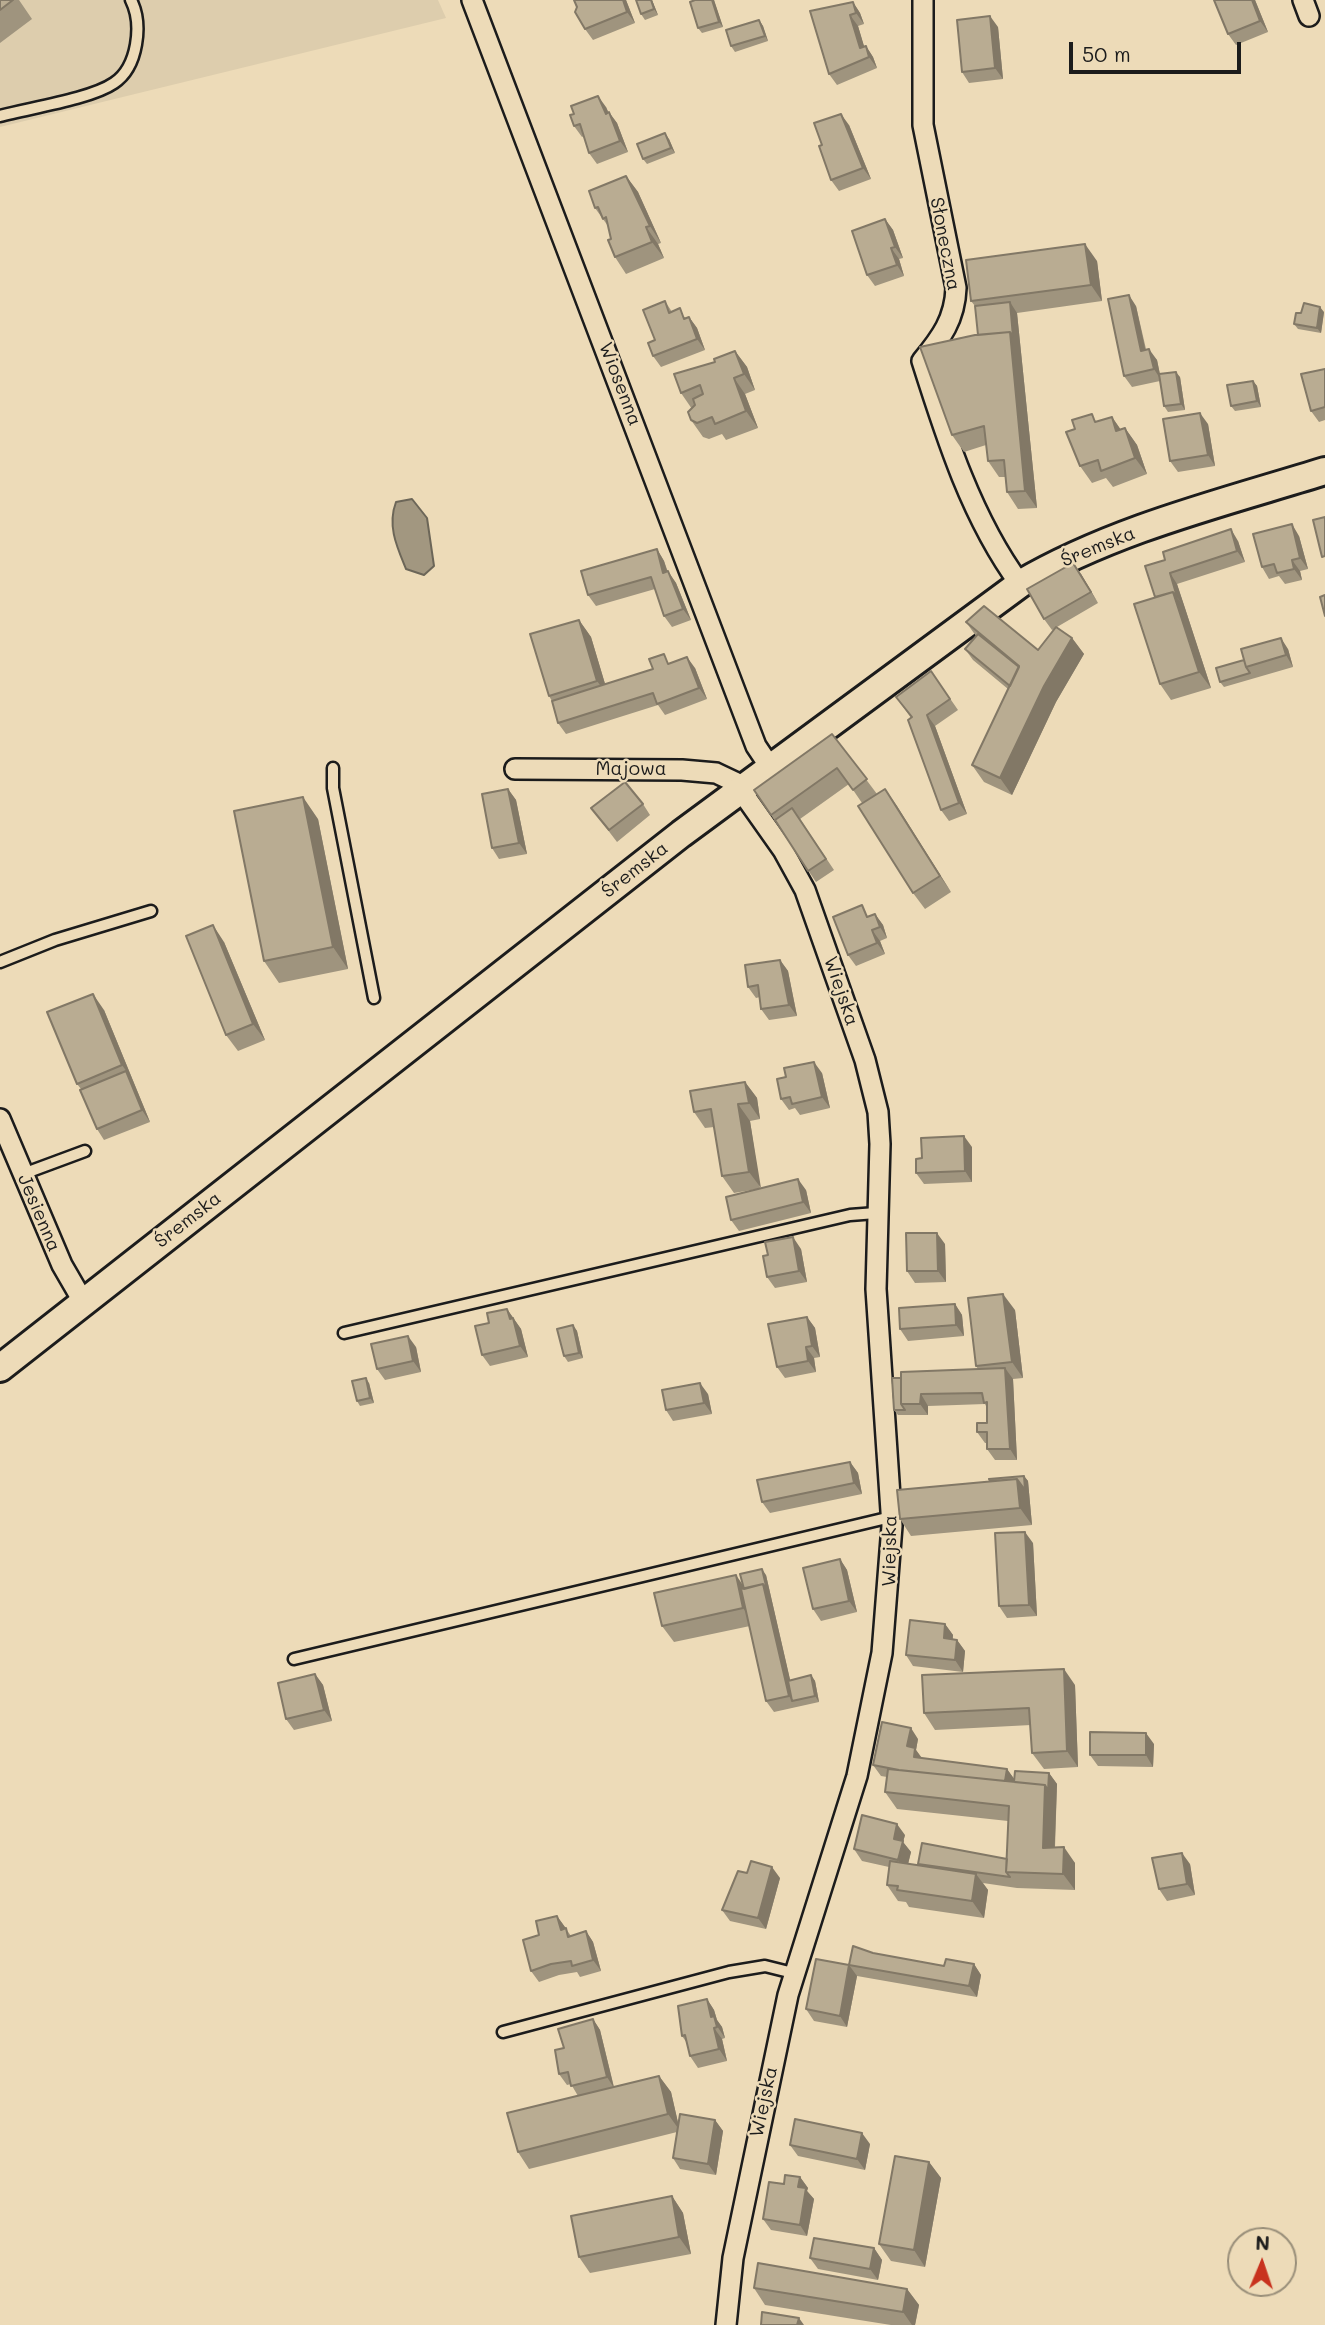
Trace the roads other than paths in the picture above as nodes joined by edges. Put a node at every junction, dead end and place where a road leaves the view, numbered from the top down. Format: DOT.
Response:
graph roads {
  1 [pos="131,0"];
  2 [pos="472,0"];
  3 [pos="923,0"];
  4 [pos="0,116"];
  5 [pos="1325,471"];
  6 [pos="1020,584"];
  7 [pos="770,767"];
  8 [pos="333,768"];
  9 [pos="515,769"];
  10 [pos="740,790"];
  11 [pos="151,911"];
  12 [pos="0,962"];
  13 [pos="373,998"];
  14 [pos="0,1119"];
  15 [pos="85,1151"];
  16 [pos="22,1174"];
  17 [pos="876,1213"];
  18 [pos="84,1303"];
  19 [pos="344,1333"];
  20 [pos="0,1368"];
  21 [pos="891,1517"];
  22 [pos="294,1659"];
  23 [pos="793,1973"];
  24 [pos="503,2032"];
  25 [pos="726,2325"];
  1 -- 4 [label="lane"];
  2 -- 7 [label="street, Wiosenna"];
  3 -- 6 [label="street, Słoneczna"];
  5 -- 6 [label="main road, Śremska"];
  6 -- 7 [label="main road, Śremska"];
  7 -- 10 [label="main road, Śremska"];
  8 -- 13 [label="lane"];
  9 -- 10 [label="street, Majowa"];
  10 -- 17 [label="street, Wiejska"];
  10 -- 18 [label="main road, Śremska"];
  11 -- 12 [label="lane"];
  14 -- 16 [label="street, Jesienna"];
  15 -- 16 [label="lane"];
  16 -- 18 [label="street, Jesienna"];
  17 -- 19 [label="lane"];
  17 -- 21 [label="street, Wiejska"];
  18 -- 20 [label="main road, Śremska"];
  21 -- 22 [label="lane"];
  21 -- 23 [label="street, Wiejska"];
  23 -- 24 [label="lane"];
  23 -- 25 [label="street, Wiejska"];
}
